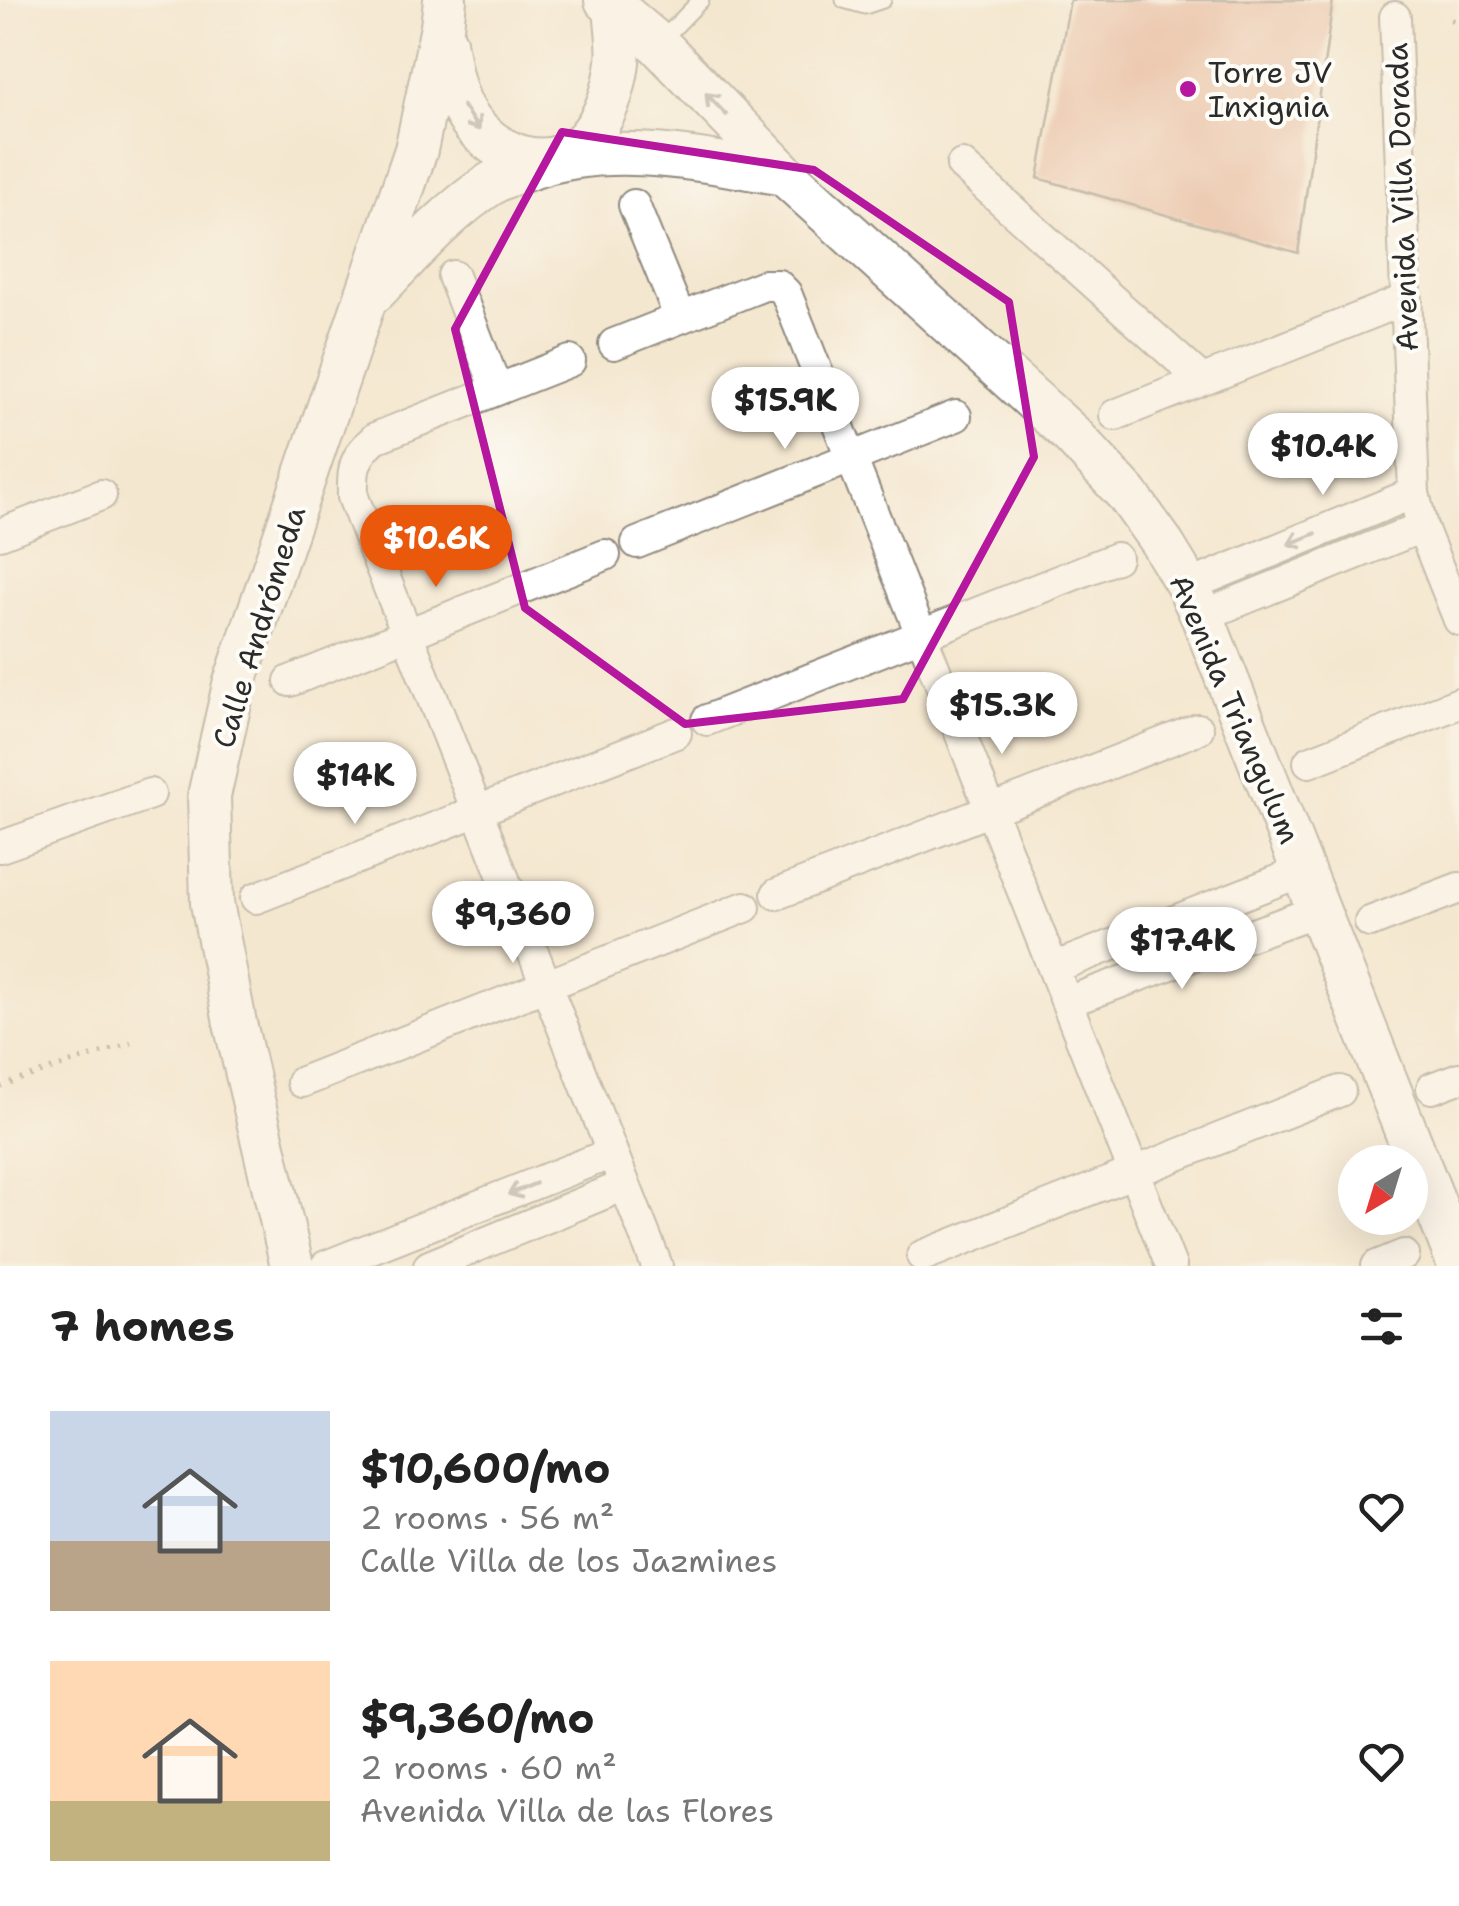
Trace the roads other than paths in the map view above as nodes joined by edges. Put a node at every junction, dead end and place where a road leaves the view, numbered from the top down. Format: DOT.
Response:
graph roads {
  1 [pos="701,0"];
  2 [pos="844,0"];
  3 [pos="882,0"];
  4 [pos="612,2"];
  5 [pos="444,13"];
  6 [pos="1395,17"];
  7 [pos="658,44"];
  8 [pos="554,159"];
  9 [pos="962,165"];
  10 [pos="784,174"];
  11 [pos="634,206"];
  12 [pos="453,276"];
  13 [pos="368,299"];
  14 [pos="1407,299"];
  15 [pos="680,318"];
  16 [pos="614,344"];
  17 [pos="570,361"];
  18 [pos="1202,380"];
  19 [pos="497,390"];
  20 [pos="1114,415"];
  21 [pos="956,416"];
  22 [pos="852,458"];
  23 [pos="1414,493"];
  24 [pos="102,496"];
  25 [pos="1422,527"];
  26 [pos="0,534"];
  27 [pos="637,543"];
  28 [pos="604,555"];
  29 [pos="1116,558"];
  30 [pos="1195,601"];
  31 [pos="1459,620"];
  32 [pos="407,634"];
  33 [pos="922,635"];
  34 [pos="290,681"];
  35 [pos="1459,703"];
  36 [pos="708,720"];
  37 [pos="1198,729"];
  38 [pos="676,733"];
  39 [pos="1310,762"];
  40 [pos="150,794"];
  41 [pos="991,810"];
  42 [pos="477,811"];
  43 [pos="0,847"];
  44 [pos="1459,888"];
  45 [pos="1311,890"];
  46 [pos="778,894"];
  47 [pos="256,898"];
  48 [pos="745,907"];
  49 [pos="1370,922"];
  50 [pos="1054,968"];
  51 [pos="546,986"];
  52 [pos="1066,1002"];
  53 [pos="302,1082"];
  54 [pos="1340,1091"];
  55 [pos="612,1153"];
  56 [pos="1134,1172"];
  57 [pos="625,1185"];
  58 [pos="922,1256"];
  59 [pos="1459,1265"];
  60 [pos="292,1266"];
  61 [pos="326,1266"];
  62 [pos="429,1266"];
  63 [pos="657,1266"];
  64 [pos="1171,1266"];
  1 -- 7 [label="lane"];
  2 -- 3 [label="lane"];
  4 -- 7 [label="main road, Avenida Triangulum"];
  4 -- 8 [label="main road"];
  5 -- 8 [label="main road, one-way"];
  5 -- 13 [label="main road, Calle Andrómeda"];
  6 -- 14 [label="street, Avenida Villa Dorada"];
  10 -- 7 [label="main road, Avenida Triangulum, one-way"];
  8 -- 10 [label="main road"];
  8 -- 13 [label="main road"];
  9 -- 18 [label="street"];
  10 -- 30 [label="main road, Avenida Triangulum"];
  11 -- 15 [label="street"];
  12 -- 19 [label="street"];
  13 -- 60 [label="main road, Calle Andrómeda"];
  14 -- 18 [label="street"];
  14 -- 23 [label="street, Avenida Villa Dorada"];
  15 -- 16 [label="street"];
  15 -- 22 [label="street"];
  17 -- 19 [label="street"];
  18 -- 20 [label="street"];
  19 -- 32 [label="street"];
  21 -- 22 [label="street"];
  22 -- 27 [label="street"];
  22 -- 33 [label="street"];
  23 -- 25 [label="street, Avenida Villa Dorada"];
  23 -- 30 [label="street, one-way"];
  24 -- 26 [label="street"];
  25 -- 30 [label="street"];
  25 -- 31 [label="street, Avenida Villa Dorada"];
  28 -- 32 [label="street"];
  29 -- 33 [label="street"];
  30 -- 45 [label="main road, Avenida Triangulum"];
  32 -- 34 [label="street"];
  32 -- 42 [label="street"];
  33 -- 36 [label="street"];
  33 -- 41 [label="street"];
  35 -- 39 [label="street"];
  37 -- 41 [label="street"];
  38 -- 42 [label="street"];
  40 -- 43 [label="street"];
  41 -- 46 [label="street"];
  41 -- 50 [label="street"];
  42 -- 47 [label="street"];
  42 -- 51 [label="street"];
  44 -- 49 [label="street"];
  45 -- 50 [label="street"];
  45 -- 52 [label="street"];
  45 -- 59 [label="main road, Avenida Triangulum"];
  48 -- 51 [label="street"];
  50 -- 52 [label="street"];
  51 -- 53 [label="street"];
  51 -- 55 [label="street"];
  52 -- 56 [label="street"];
  54 -- 56 [label="street"];
  55 -- 57 [label="street"];
  55 -- 61 [label="street, one-way"];
  56 -- 58 [label="street"];
  56 -- 64 [label="street"];
  57 -- 62 [label="street"];
  57 -- 63 [label="street"];
}
